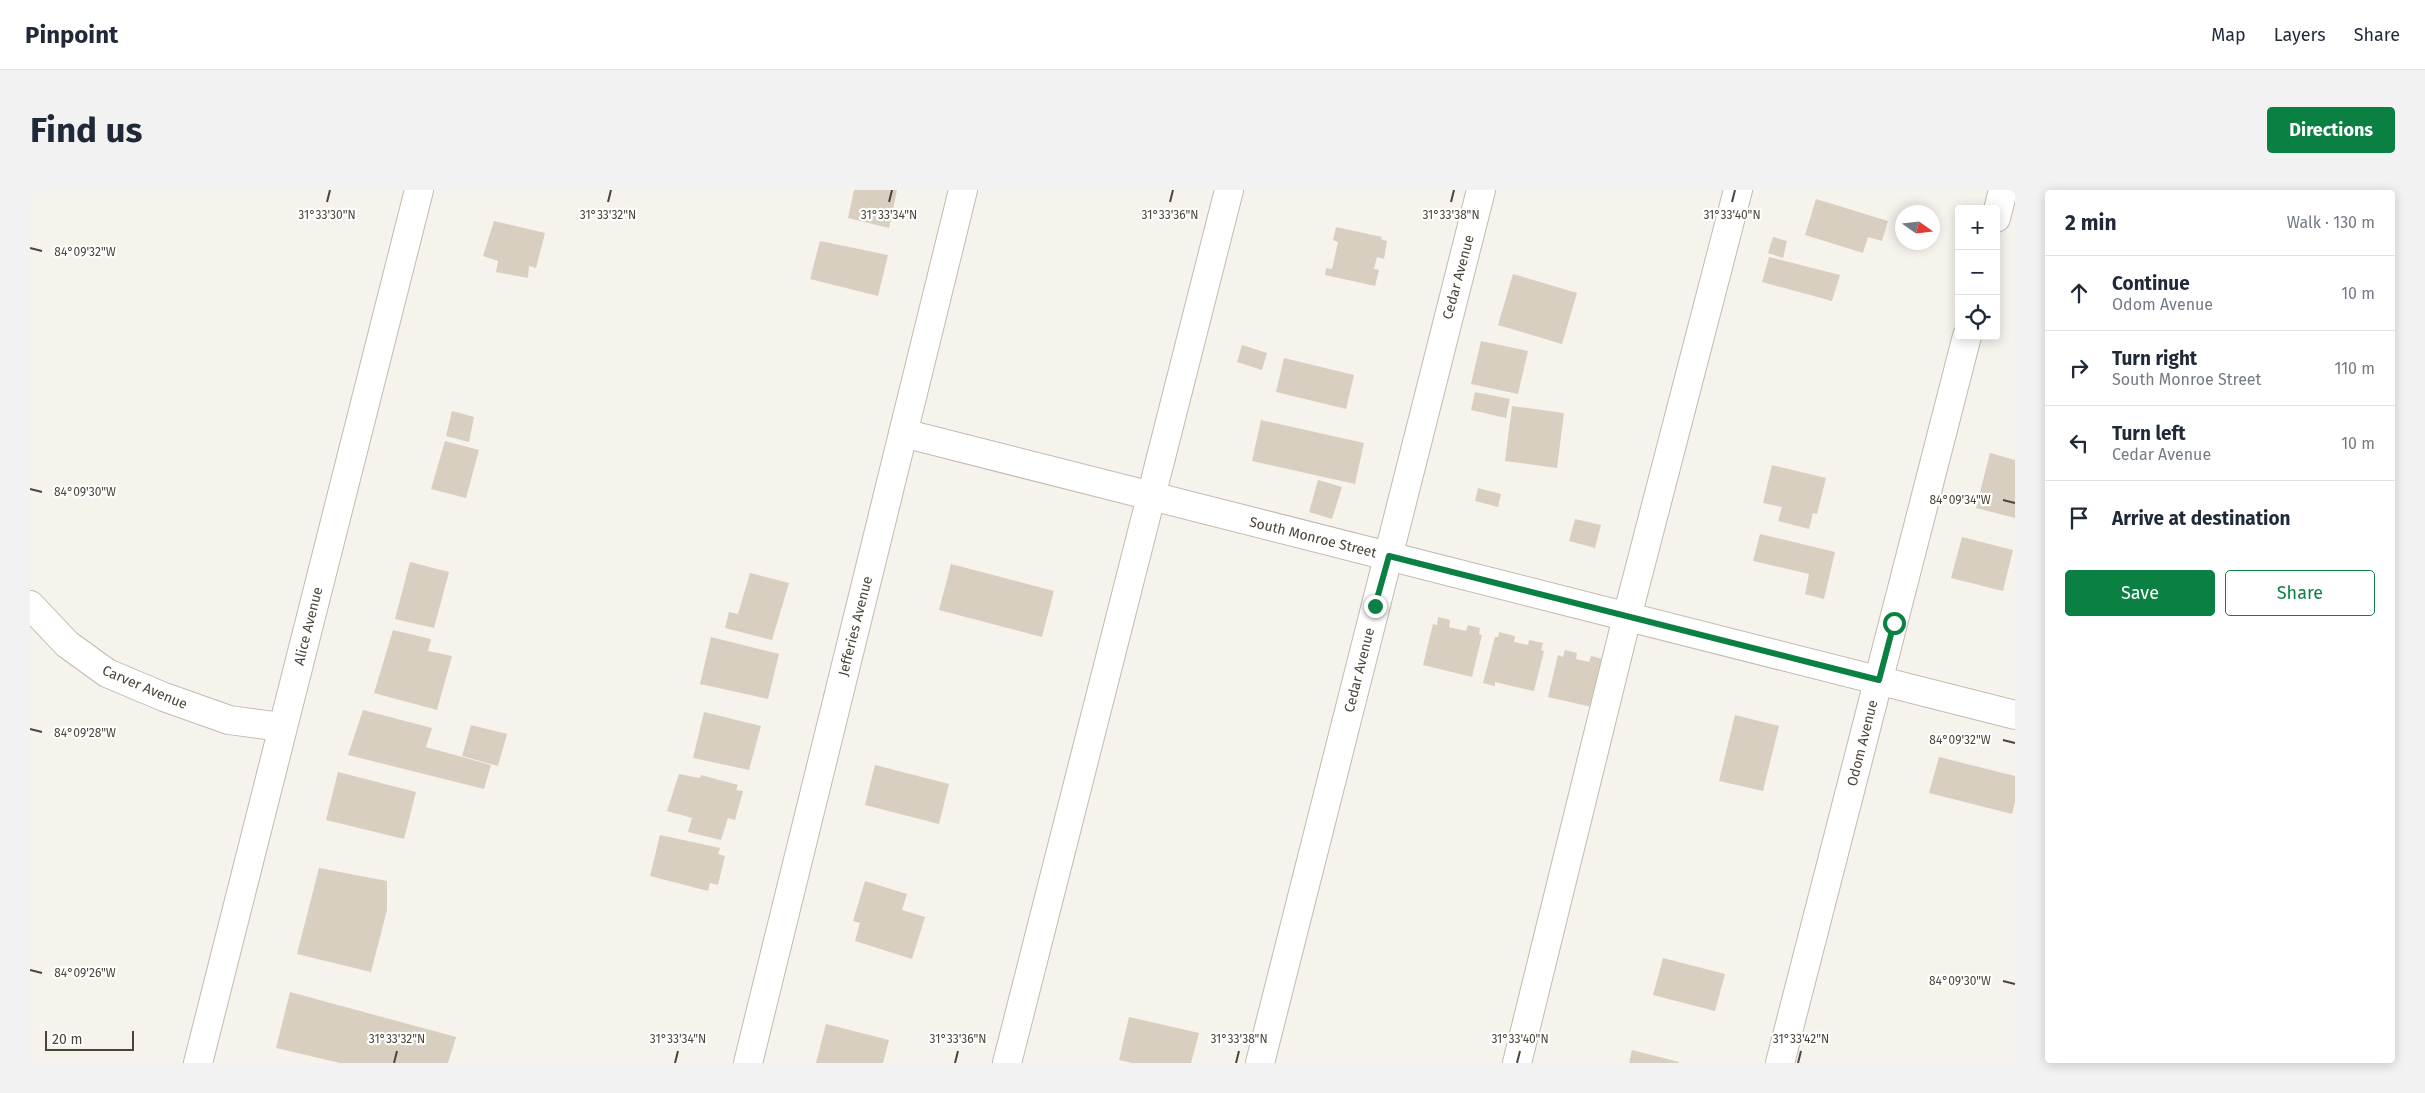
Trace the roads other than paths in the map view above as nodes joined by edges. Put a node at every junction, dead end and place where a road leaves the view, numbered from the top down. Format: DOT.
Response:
graph roads {
  1 [pos="419,190"];
  2 [pos="963,190"];
  3 [pos="1228,190"];
  4 [pos="1481,190"];
  5 [pos="1738,190"];
  6 [pos="2003,190"];
  7 [pos="1999,205"];
  8 [pos="1966,340"];
  9 [pos="903,433"];
  10 [pos="1151,496"];
  11 [pos="1389,556"];
  12 [pos="30,605"];
  13 [pos="1627,616"];
  14 [pos="1879,680"];
  15 [pos="2015,714"];
  16 [pos="282,727"];
  17 [pos="198,1063"];
  18 [pos="748,1063"];
  19 [pos="1007,1063"];
  20 [pos="1260,1063"];
  21 [pos="1517,1063"];
  22 [pos="1780,1063"];
  1 -- 16 [label="street, Alice Avenue"];
  2 -- 9 [label="street, Jefferies Avenue"];
  3 -- 10 [label="street"];
  4 -- 11 [label="street, Cedar Avenue"];
  5 -- 13 [label="street"];
  6 -- 7 [label="street"];
  8 -- 14 [label="street, Odom Avenue"];
  9 -- 10 [label="street, South Monroe Street"];
  9 -- 18 [label="street, Jefferies Avenue"];
  10 -- 11 [label="street, South Monroe Street"];
  10 -- 19 [label="street"];
  11 -- 13 [label="street, South Monroe Street"];
  11 -- 20 [label="street, Cedar Avenue"];
  12 -- 16 [label="street, Carver Avenue"];
  13 -- 14 [label="street, South Monroe Street"];
  13 -- 21 [label="street"];
  14 -- 15 [label="street, South Monroe Street"];
  14 -- 22 [label="street, Odom Avenue"];
  16 -- 17 [label="street, Alice Avenue"];
}
